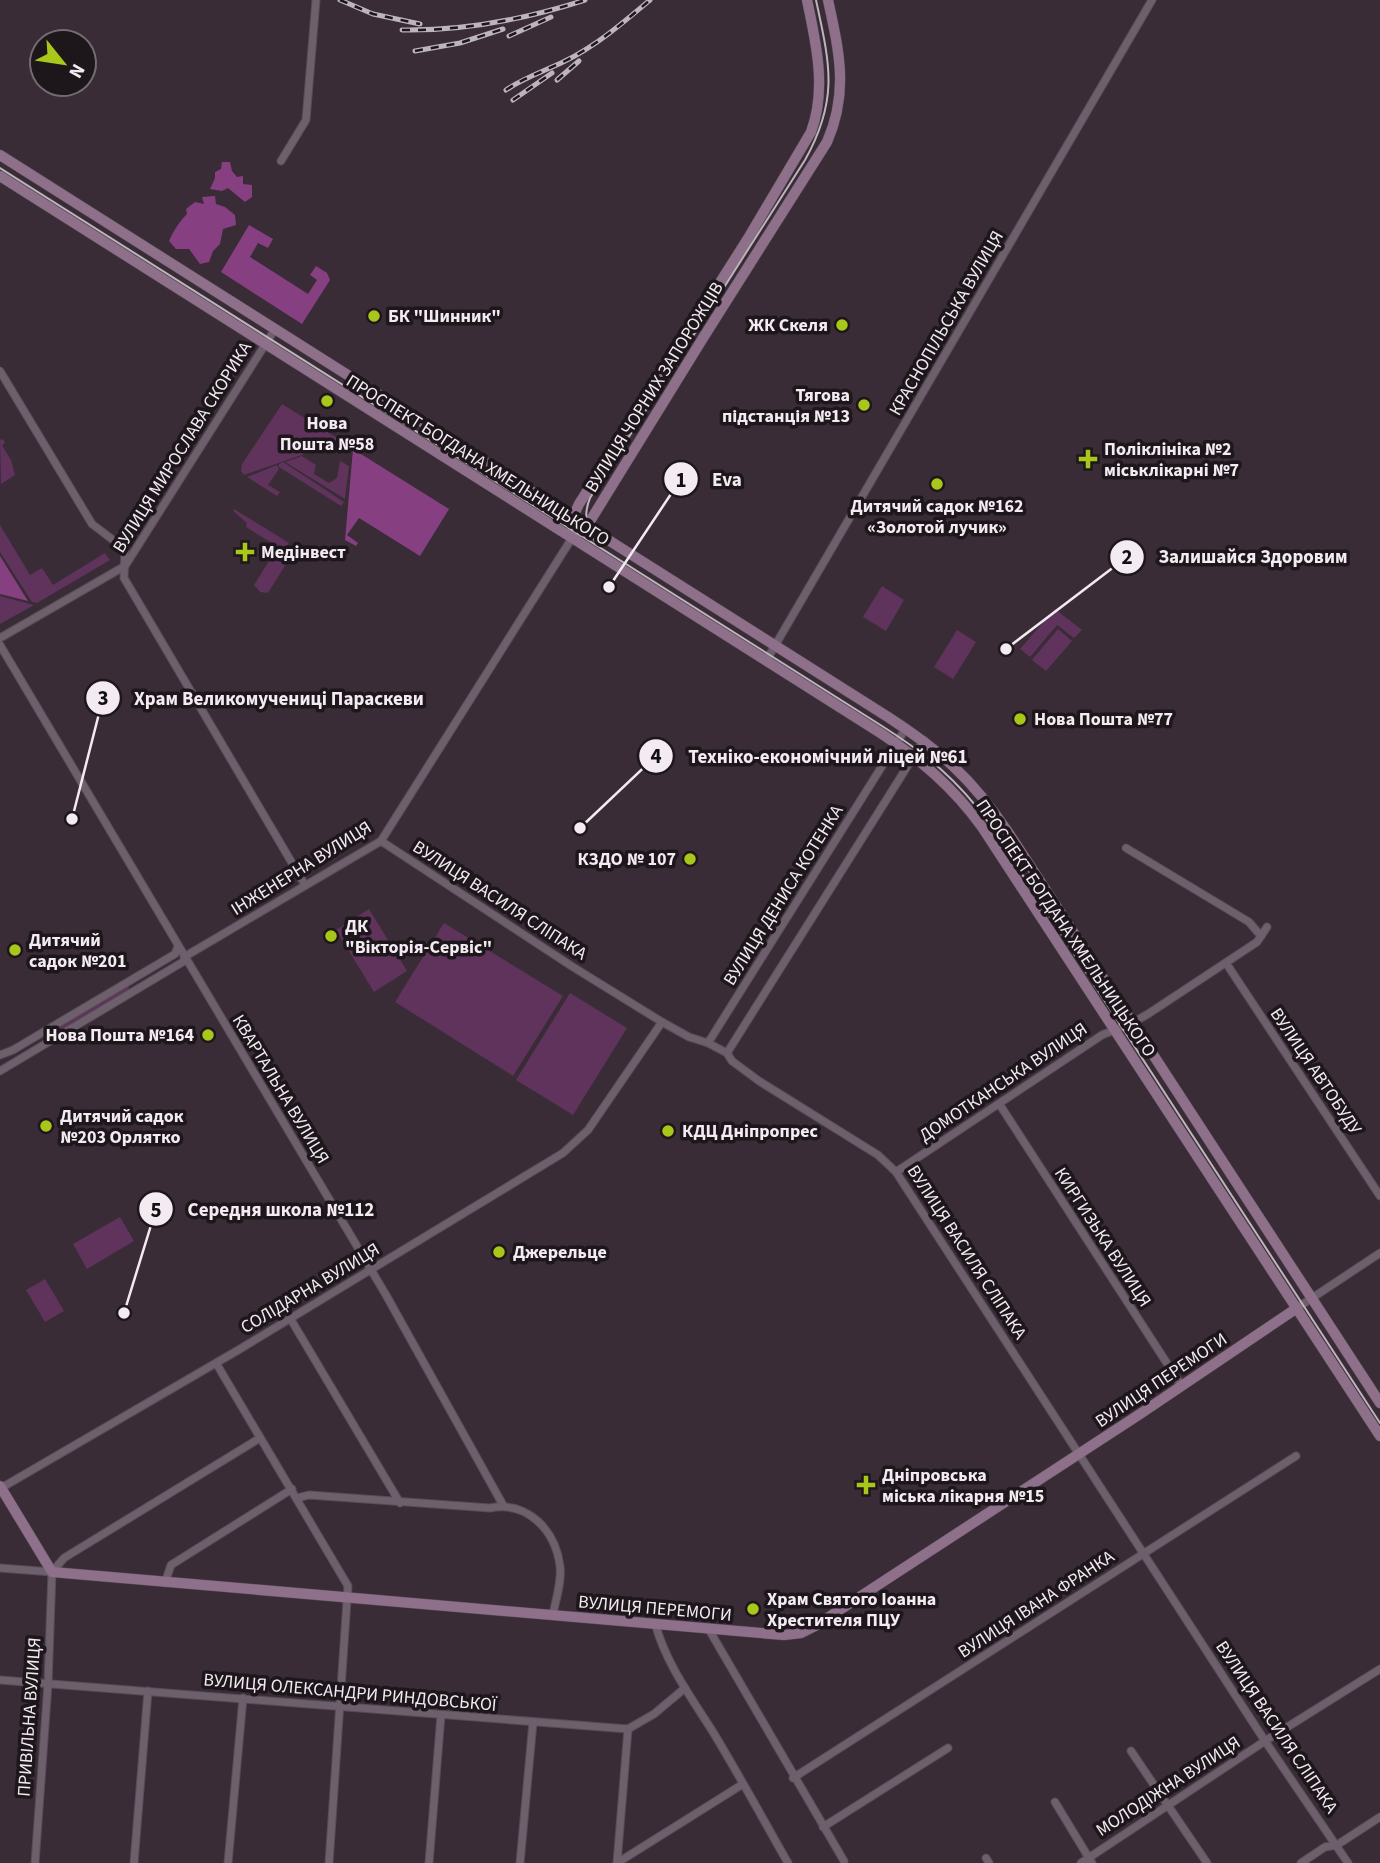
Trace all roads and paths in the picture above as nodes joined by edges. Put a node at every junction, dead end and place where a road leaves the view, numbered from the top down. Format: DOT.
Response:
graph roads {
  1 [pos="316,0"];
  2 [pos="807,0"];
  3 [pos="828,0"];
  4 [pos="1152,0"];
  5 [pos="0,155"];
  6 [pos="282,161"];
  7 [pos="24,170"];
  8 [pos="0,176"];
  9 [pos="15,186"];
  10 [pos="206,285"];
  11 [pos="197,300"];
  12 [pos="275,329"];
  13 [pos="265,344"];
  14 [pos="0,370"];
  15 [pos="633,419"];
  16 [pos="647,427"];
  17 [pos="452,441"];
  18 [pos="443,457"];
  19 [pos="573,517"];
  20 [pos="587,526"];
  21 [pos="572,538"];
  22 [pos="125,566"];
  23 [pos="0,638"];
  24 [pos="0,645"];
  25 [pos="776,646"];
  26 [pos="766,661"];
  27 [pos="906,728"];
  28 [pos="924,740"];
  29 [pos="897,744"];
  30 [pos="914,756"];
  31 [pos="382,841"];
  32 [pos="1126,848"];
  33 [pos="305,886"];
  34 [pos="1267,927"];
  35 [pos="1261,936"];
  36 [pos="178,946"];
  37 [pos="185,958"];
  38 [pos="1226,963"];
  39 [pos="662,1022"];
  40 [pos="1132,1023"];
  41 [pos="1115,1030"];
  42 [pos="708,1043"];
  43 [pos="727,1053"];
  44 [pos="0,1055"];
  45 [pos="0,1071"];
  46 [pos="1000,1105"];
  47 [pos="896,1172"];
  48 [pos="1380,1196"];
  49 [pos="1380,1253"];
  50 [pos="370,1270"];
  51 [pos="1311,1298"];
  52 [pos="1297,1308"];
  53 [pos="290,1318"];
  54 [pos="216,1363"];
  55 [pos="1181,1385"];
  56 [pos="1379,1399"];
  57 [pos="1380,1436"];
  58 [pos="260,1438"];
  59 [pos="1080,1454"];
  60 [pos="1296,1456"];
  61 [pos="0,1487"];
  62 [pos="292,1489"];
  63 [pos="297,1498"];
  64 [pos="400,1503"];
  65 [pos="503,1505"];
  66 [pos="1144,1553"];
  67 [pos="0,1568"];
  68 [pos="52,1572"];
  69 [pos="165,1583"];
  70 [pos="347,1596"];
  71 [pos="554,1614"];
  72 [pos="655,1623"];
  73 [pos="708,1628"];
  74 [pos="1380,1669"];
  75 [pos="0,1680"];
  76 [pos="48,1684"];
  77 [pos="685,1688"];
  78 [pos="148,1691"];
  79 [pos="243,1698"];
  80 [pos="340,1705"];
  81 [pos="441,1714"];
  82 [pos="533,1722"];
  83 [pos="628,1729"];
  84 [pos="1265,1741"];
  85 [pos="948,1748"];
  86 [pos="1131,1751"];
  87 [pos="793,1778"];
  88 [pos="743,1784"];
  89 [pos="1055,1802"];
  90 [pos="1167,1806"];
  91 [pos="1380,1817"];
  92 [pos="823,1827"];
  93 [pos="1337,1845"];
  94 [pos="844,1861"];
  95 [pos="1087,1861"];
  96 [pos="35,1863"];
  97 [pos="134,1863"];
  98 [pos="228,1863"];
  99 [pos="329,1863"];
  100 [pos="429,1863"];
  101 [pos="520,1863"];
  102 [pos="617,1863"];
  103 [pos="788,1863"];
  104 [pos="1207,1863"];
  105 [pos="1301,1863"];
  106 [pos="1349,1863"];
  1 -- 6 [label="street"];
  2 -- 15 [label="main road, ВУЛИЦЯ ЧОРНИХ ЗАПОРОЖЦІВ"];
  3 -- 16 [label="main road, ВУЛИЦЯ ЧОРНИХ ЗАПОРОЖЦІВ"];
  4 -- 25 [label="street, КРАСНОПІЛЬСЬКА ВУЛИЦЯ"];
  5 -- 7 [label="main road, ПРОСПЕКТ БОГДАНА ХМЕЛЬНИЦЬКОГО"];
  7 -- 9 [label="street"];
  7 -- 10 [label="main road, ПРОСПЕКТ БОГДАНА ХМЕЛЬНИЦЬКОГО"];
  8 -- 9 [label="main road, ПРОСПЕКТ БОГДАНА ХМЕЛЬНИЦЬКОГО"];
  9 -- 11 [label="main road, ПРОСПЕКТ БОГДАНА ХМЕЛЬНИЦЬКОГО"];
  10 -- 11 [label="street"];
  10 -- 12 [label="main road, ПРОСПЕКТ БОГДАНА ХМЕЛЬНИЦЬКОГО"];
  11 -- 13 [label="main road, ПРОСПЕКТ БОГДАНА ХМЕЛЬНИЦЬКОГО"];
  12 -- 13 [label="street, ВУЛИЦЯ МИРОСЛАВА СКОРИКА"];
  12 -- 17 [label="main road, ПРОСПЕКТ БОГДАНА ХМЕЛЬНИЦЬКОГО"];
  13 -- 18 [label="main road, ПРОСПЕКТ БОГДАНА ХМЕЛЬНИЦЬКОГО"];
  13 -- 22 [label="street, ВУЛИЦЯ МИРОСЛАВА СКОРИКА"];
  14 -- 22 [label="street"];
  15 -- 16 [label="main road"];
  15 -- 19 [label="main road, ВУЛИЦЯ ЧОРНИХ ЗАПОРОЖЦІВ"];
  16 -- 20 [label="main road, ВУЛИЦЯ ЧОРНИХ ЗАПОРОЖЦІВ"];
  17 -- 18 [label="main road"];
  17 -- 19 [label="main road, ПРОСПЕКТ БОГДАНА ХМЕЛЬНИЦЬКОГО"];
  18 -- 21 [label="main road, ПРОСПЕКТ БОГДАНА ХМЕЛЬНИЦЬКОГО"];
  19 -- 20 [label="main road, ПРОСПЕКТ БОГДАНА ХМЕЛЬНИЦЬКОГО"];
  19 -- 21 [label="main road, ВУЛИЦЯ ЧОРНИХ ЗАПОРОЖЦІВ"];
  20 -- 21 [label="main road, ВУЛИЦЯ ЧОРНИХ ЗАПОРОЖЦІВ"];
  20 -- 25 [label="main road, ПРОСПЕКТ БОГДАНА ХМЕЛЬНИЦЬКОГО"];
  21 -- 26 [label="main road, ПРОСПЕКТ БОГДАНА ХМЕЛЬНИЦЬКОГО"];
  21 -- 31 [label="street, ІНЖЕНЕРНА ВУЛИЦЯ"];
  22 -- 23 [label="street, ВУЛИЦЯ МИРОСЛАВА СКОРИКА"];
  22 -- 33 [label="street"];
  24 -- 36 [label="street, КВАРТАЛЬНА ВУЛИЦЯ"];
  25 -- 26 [label="street, КРАСНОПІЛЬСЬКА ВУЛИЦЯ"];
  25 -- 27 [label="main road, ПРОСПЕКТ БОГДАНА ХМЕЛЬНИЦЬКОГО"];
  26 -- 29 [label="main road, ПРОСПЕКТ БОГДАНА ХМЕЛЬНИЦЬКОГО"];
  27 -- 28 [label="main road, ПРОСПЕКТ БОГДАНА ХМЕЛЬНИЦЬКОГО"];
  27 -- 29 [label="street, ВУЛИЦЯ ДЕНИСА КОТЕНКА"];
  28 -- 30 [label="street, ВУЛИЦЯ ДЕНИСА КОТЕНКА"];
  28 -- 40 [label="main road, ПРОСПЕКТ БОГДАНА ХМЕЛЬНИЦЬКОГО"];
  29 -- 30 [label="main road, ПРОСПЕКТ БОГДАНА ХМЕЛЬНИЦЬКОГО"];
  29 -- 42 [label="street, ВУЛИЦЯ ДЕНИСА КОТЕНКА"];
  30 -- 41 [label="main road, ПРОСПЕКТ БОГДАНА ХМЕЛЬНИЦЬКОГО"];
  30 -- 43 [label="street, ВУЛИЦЯ ДЕНИСА КОТЕНКА"];
  31 -- 33 [label="street, ІНЖЕНЕРНА ВУЛИЦЯ"];
  31 -- 39 [label="street, ВУЛИЦЯ ВАСИЛЯ СЛІПАКА"];
  32 -- 35 [label="street"];
  33 -- 37 [label="street, ІНЖЕНЕРНА ВУЛИЦЯ"];
  34 -- 35 [label="street, ДОМОТКАНСЬКА ВУЛИЦЯ"];
  35 -- 38 [label="street, ДОМОТКАНСЬКА ВУЛИЦЯ"];
  36 -- 37 [label="street, КВАРТАЛЬНА ВУЛИЦЯ"];
  36 -- 44 [label="street"];
  37 -- 45 [label="street, ІНЖЕНЕРНА ВУЛИЦЯ"];
  37 -- 50 [label="street, КВАРТАЛЬНА ВУЛИЦЯ"];
  38 -- 40 [label="street, ДОМОТКАНСЬКА ВУЛИЦЯ"];
  38 -- 48 [label="street, ВУЛИЦЯ АВТОБУДУ"];
  39 -- 42 [label="street, ВУЛИЦЯ ВАСИЛЯ СЛІПАКА"];
  39 -- 50 [label="street, СОЛІДАРНА ВУЛИЦЯ"];
  40 -- 41 [label="street, ДОМОТКАНСЬКА ВУЛИЦЯ"];
  40 -- 51 [label="main road, ПРОСПЕКТ БОГДАНА ХМЕЛЬНИЦЬКОГО"];
  41 -- 46 [label="street, ДОМОТКАНСЬКА ВУЛИЦЯ"];
  41 -- 52 [label="main road, ПРОСПЕКТ БОГДАНА ХМЕЛЬНИЦЬКОГО"];
  42 -- 43 [label="street, ВУЛИЦЯ ВАСИЛЯ СЛІПАКА"];
  43 -- 47 [label="street, ВУЛИЦЯ ВАСИЛЯ СЛІПАКА"];
  46 -- 47 [label="street, ДОМОТКАНСЬКА ВУЛИЦЯ"];
  46 -- 55 [label="street, КИРГИЗЬКА ВУЛИЦЯ"];
  47 -- 59 [label="street, ВУЛИЦЯ ВАСИЛЯ СЛІПАКА"];
  49 -- 51 [label="street"];
  50 -- 53 [label="street, СОЛІДАРНА ВУЛИЦЯ"];
  50 -- 65 [label="street, КВАРТАЛЬНА ВУЛИЦЯ"];
  51 -- 52 [label="street"];
  51 -- 56 [label="main road, ПРОСПЕКТ БОГДАНА ХМЕЛЬНИЦЬКОГО"];
  52 -- 55 [label="main road, ВУЛИЦЯ ПЕРЕМОГИ"];
  52 -- 57 [label="main road, ПРОСПЕКТ БОГДАНА ХМЕЛЬНИЦЬКОГО"];
  53 -- 54 [label="street, СОЛІДАРНА ВУЛИЦЯ"];
  53 -- 64 [label="street"];
  54 -- 58 [label="street"];
  54 -- 61 [label="street, СОЛІДАРНА ВУЛИЦЯ"];
  55 -- 59 [label="main road, ВУЛИЦЯ ПЕРЕМОГИ"];
  58 -- 62 [label="street"];
  58 -- 68 [label="street"];
  59 -- 66 [label="street, ВУЛИЦЯ ВАСИЛЯ СЛІПАКА"];
  59 -- 73 [label="main road, ВУЛИЦЯ ПЕРЕМОГИ"];
  60 -- 66 [label="street, ВУЛИЦЯ ІВАНА ФРАНКА"];
  61 -- 68 [label="main road"];
  62 -- 63 [label="street"];
  62 -- 69 [label="street"];
  63 -- 64 [label="street"];
  63 -- 70 [label="street"];
  64 -- 65 [label="street"];
  65 -- 71 [label="street"];
  66 -- 84 [label="street, ВУЛИЦЯ ВАСИЛЯ СЛІПАКА"];
  66 -- 87 [label="street, ВУЛИЦЯ ІВАНА ФРАНКА"];
  67 -- 68 [label="street, ВУЛИЦЯ ПЕРЕМОГИ"];
  68 -- 69 [label="main road, ВУЛИЦЯ ПЕРЕМОГИ"];
  68 -- 76 [label="street, ПРИВІЛЬНА ВУЛИЦЯ"];
  69 -- 70 [label="main road, ВУЛИЦЯ ПЕРЕМОГИ"];
  70 -- 71 [label="main road, ВУЛИЦЯ ПЕРЕМОГИ"];
  70 -- 80 [label="street"];
  71 -- 72 [label="main road, ВУЛИЦЯ ПЕРЕМОГИ"];
  72 -- 73 [label="main road, ВУЛИЦЯ ПЕРЕМОГИ"];
  72 -- 77 [label="street"];
  73 -- 87 [label="street"];
  74 -- 84 [label="street, МОЛОДІЖНА ВУЛИЦЯ"];
  75 -- 76 [label="street, ВУЛИЦЯ ОЛЕКСАНДРИ РИНДОВСЬКОЇ"];
  76 -- 78 [label="street, ВУЛИЦЯ ОЛЕКСАНДРИ РИНДОВСЬКОЇ"];
  76 -- 96 [label="street, ПРИВІЛЬНА ВУЛИЦЯ"];
  77 -- 83 [label="street"];
  77 -- 88 [label="street"];
  78 -- 79 [label="street, ВУЛИЦЯ ОЛЕКСАНДРИ РИНДОВСЬКОЇ"];
  78 -- 97 [label="street"];
  79 -- 80 [label="street, ВУЛИЦЯ ОЛЕКСАНДРИ РИНДОВСЬКОЇ"];
  79 -- 98 [label="street"];
  80 -- 81 [label="street, ВУЛИЦЯ ОЛЕКСАНДРИ РИНДОВСЬКОЇ"];
  80 -- 99 [label="street"];
  81 -- 82 [label="street, ВУЛИЦЯ ОЛЕКСАНДРИ РИНДОВСЬКОЇ"];
  81 -- 100 [label="street"];
  82 -- 83 [label="street, ВУЛИЦЯ ОЛЕКСАНДРИ РИНДОВСЬКОЇ"];
  82 -- 101 [label="street"];
  83 -- 102 [label="street"];
  84 -- 90 [label="street, МОЛОДІЖНА ВУЛИЦЯ"];
  84 -- 93 [label="street, ВУЛИЦЯ ВАСИЛЯ СЛІПАКА"];
  85 -- 92 [label="street"];
  86 -- 90 [label="street"];
  87 -- 92 [label="street"];
  88 -- 102 [label="street"];
  88 -- 103 [label="street"];
  89 -- 95 [label="street"];
  90 -- 95 [label="street, МОЛОДІЖНА ВУЛИЦЯ"];
  90 -- 104 [label="street"];
  91 -- 93 [label="street"];
  92 -- 94 [label="street"];
  93 -- 105 [label="street"];
  93 -- 106 [label="street, ВУЛИЦЯ ВАСИЛЯ СЛІПАКА"];
}
